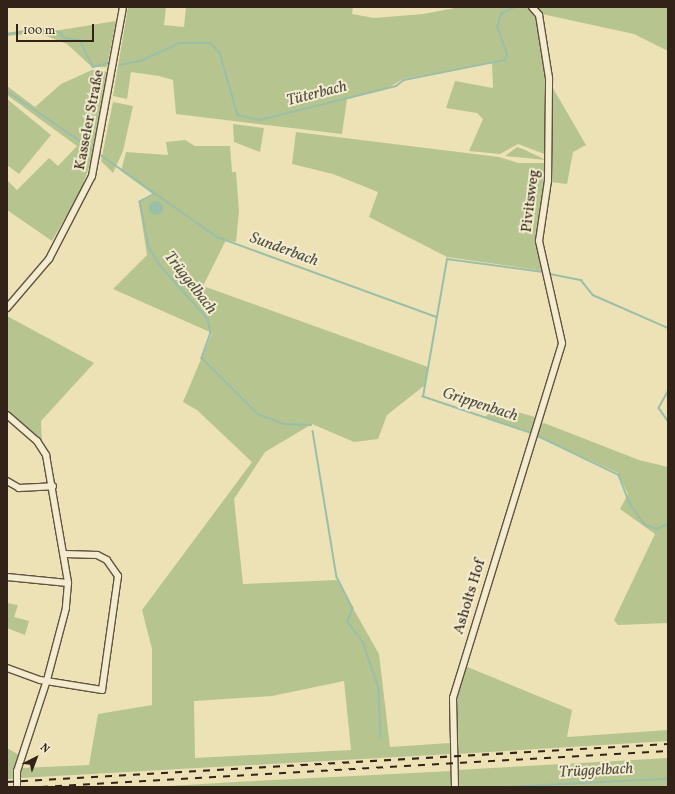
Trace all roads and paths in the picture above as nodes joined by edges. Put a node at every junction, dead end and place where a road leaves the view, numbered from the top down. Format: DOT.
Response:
graph roads {
  1 [pos="124,7"];
  2 [pos="532,7"];
  3 [pos="7,308"];
  4 [pos="7,415"];
  5 [pos="538,419"];
  6 [pos="8,483"];
  7 [pos="52,486"];
  8 [pos="65,554"];
  9 [pos="7,577"];
  10 [pos="68,583"];
  11 [pos="7,668"];
  12 [pos="47,680"];
  13 [pos="455,786"];
  14 [pos="17,787"];
  1 -- 3 [label="street, Kasseler Straße"];
  2 -- 5 [label="street, Pivitsweg"];
  4 -- 7 [label="street"];
  5 -- 13 [label="street, Asholts Hof"];
  6 -- 7 [label="street"];
  7 -- 8 [label="street"];
  8 -- 10 [label="street"];
  8 -- 12 [label="street"];
  9 -- 10 [label="street"];
  10 -- 12 [label="street"];
  11 -- 12 [label="street"];
  12 -- 14 [label="street"];
}
